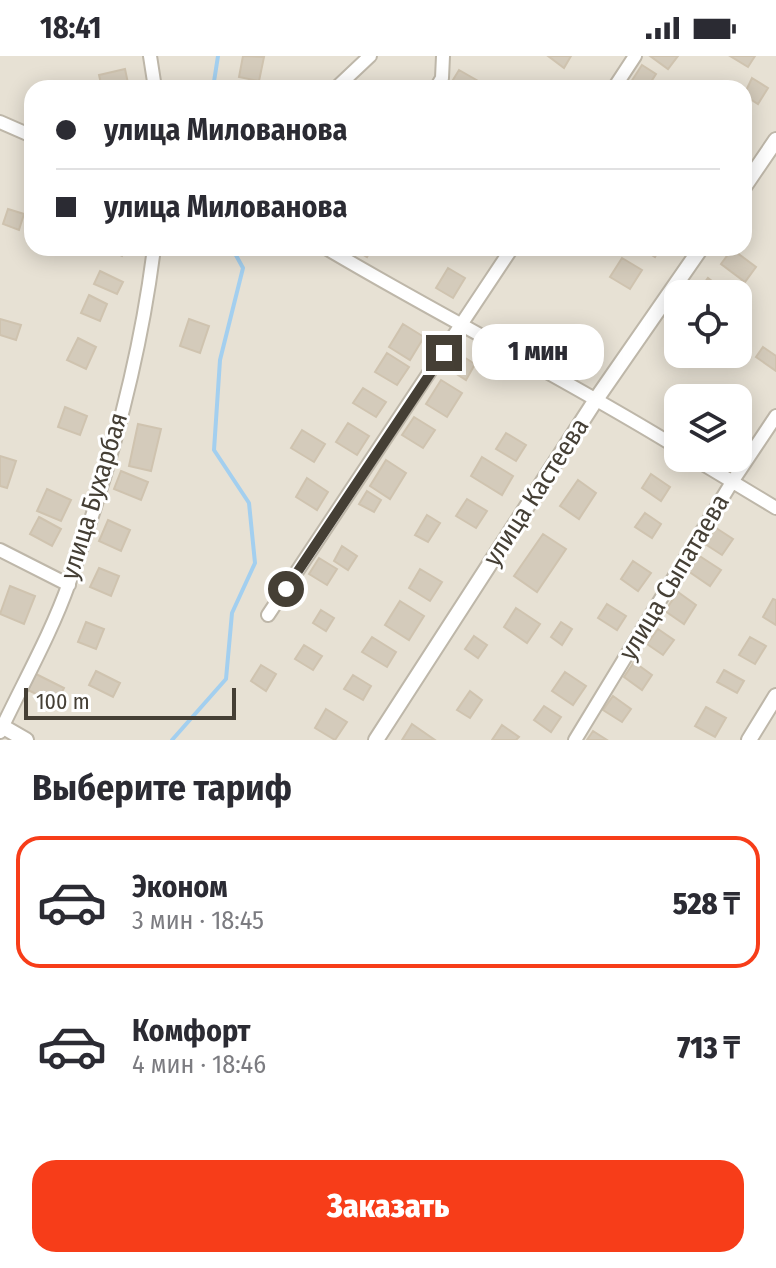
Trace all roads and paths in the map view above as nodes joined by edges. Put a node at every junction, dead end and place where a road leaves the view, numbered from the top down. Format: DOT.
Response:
graph roads {
  1 [pos="150,56"];
  2 [pos="370,56"];
  3 [pos="443,56"];
  4 [pos="635,56"];
  5 [pos="154,80"];
  6 [pos="344,80"];
  7 [pos="441,80"];
  8 [pos="619,80"];
  9 [pos="0,122"];
  10 [pos="24,132"];
  11 [pos="776,140"];
  12 [pos="752,175"];
  13 [pos="153,256"];
  14 [pos="343,256"];
  15 [pos="507,256"];
  16 [pos="695,256"];
  17 [pos="462,327"];
  18 [pos="597,398"];
  19 [pos="776,416"];
  20 [pos="664,439"];
  21 [pos="716,472"];
  22 [pos="732,482"];
  23 [pos="776,508"];
  24 [pos="0,550"];
  25 [pos="69,585"];
  26 [pos="268,615"];
  27 [pos="776,696"];
  28 [pos="1,728"];
  29 [pos="26,740"];
  30 [pos="376,740"];
  31 [pos="575,740"];
  32 [pos="749,740"];
  1 -- 5 [label="street"];
  2 -- 6 [label="street"];
  3 -- 7 [label="street"];
  4 -- 8 [label="street"];
  9 -- 10 [label="street"];
  11 -- 12 [label="street"];
  13 -- 25 [label="street, улица Бухарбая"];
  14 -- 17 [label="street"];
  15 -- 17 [label="street"];
  16 -- 18 [label="street, улица Кастеева"];
  17 -- 18 [label="street"];
  17 -- 26 [label="street"];
  18 -- 20 [label="street"];
  18 -- 30 [label="street, улица Кастеева"];
  19 -- 22 [label="street, улица Сыпатаева"];
  21 -- 22 [label="street"];
  22 -- 23 [label="street"];
  22 -- 31 [label="street, улица Сыпатаева"];
  24 -- 25 [label="street"];
  25 -- 28 [label="street, улица Бухарбая"];
  27 -- 32 [label="street"];
  28 -- 29 [label="street"];
}
